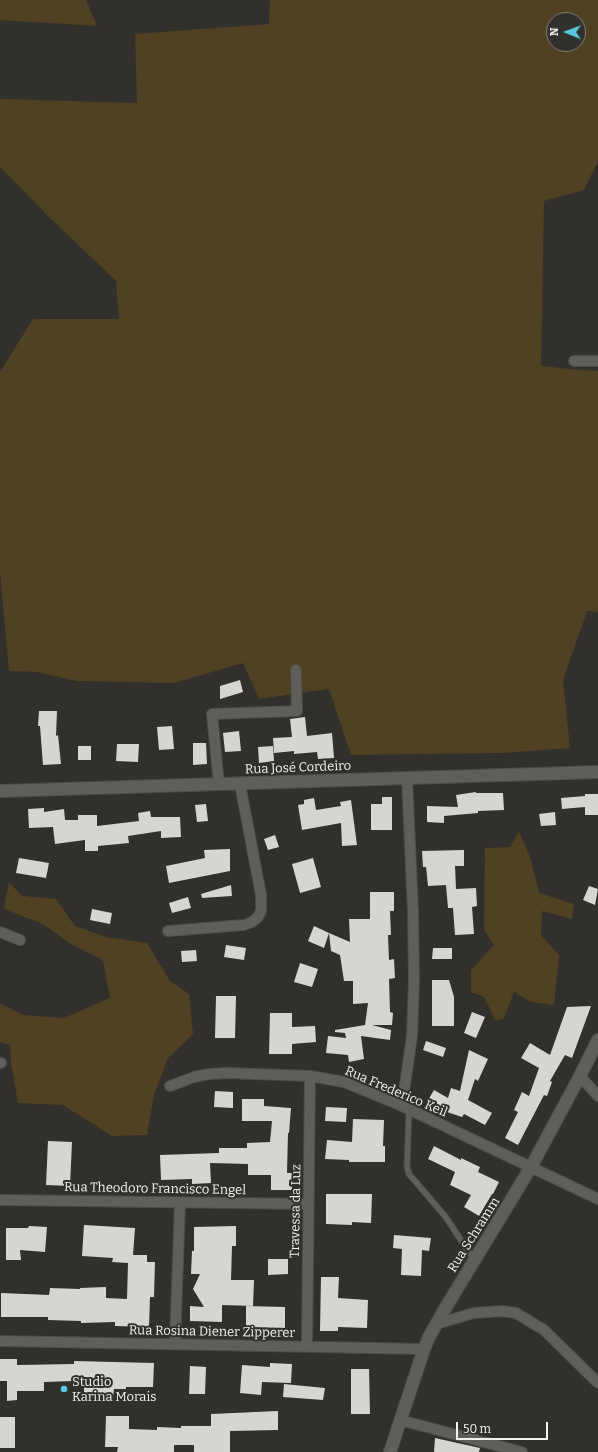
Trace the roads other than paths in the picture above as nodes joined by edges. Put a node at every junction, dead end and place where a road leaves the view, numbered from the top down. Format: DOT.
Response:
graph roads {
  1 [pos="574,361"];
  2 [pos="598,361"];
  3 [pos="296,670"];
  4 [pos="598,772"];
  5 [pos="407,778"];
  6 [pos="240,784"];
  7 [pos="219,785"];
  8 [pos="0,791"];
  9 [pos="168,931"];
  10 [pos="0,932"];
  11 [pos="20,940"];
  12 [pos="598,1040"];
  13 [pos="310,1076"];
  14 [pos="580,1076"];
  15 [pos="170,1086"];
  16 [pos="598,1096"];
  17 [pos="405,1108"];
  18 [pos="531,1167"];
  19 [pos="598,1199"];
  20 [pos="0,1200"];
  21 [pos="180,1203"];
  22 [pos="309,1204"];
  23 [pos="475,1260"];
  24 [pos="436,1324"];
  25 [pos="0,1341"];
  26 [pos="175,1344"];
  27 [pos="307,1346"];
  28 [pos="424,1349"];
  29 [pos="598,1383"];
  30 [pos="400,1420"];
  31 [pos="390,1452"];
  32 [pos="522,1452"];
  1 -- 2 [label="street"];
  3 -- 7 [label="street"];
  4 -- 5 [label="street, Rua José Cordeiro"];
  5 -- 6 [label="street, Rua José Cordeiro"];
  5 -- 17 [label="street"];
  6 -- 7 [label="street, Rua José Cordeiro"];
  6 -- 9 [label="street"];
  7 -- 8 [label="street, Rua José Cordeiro"];
  10 -- 11 [label="street"];
  12 -- 14 [label="street, Rua Schramm"];
  13 -- 15 [label="street, Rua Frederico Keil"];
  13 -- 17 [label="street, Rua Frederico Keil"];
  13 -- 22 [label="street, Travessa da Luz"];
  14 -- 16 [label="street"];
  14 -- 18 [label="street, Rua Schramm"];
  17 -- 18 [label="street, Rua Frederico Keil"];
  17 -- 23 [label="lane"];
  18 -- 19 [label="street, Rua Frederico Keil"];
  18 -- 23 [label="street, Rua Schramm"];
  20 -- 21 [label="street, Rua Theodoro Francisco Engel"];
  21 -- 22 [label="street, Rua Theodoro Francisco Engel"];
  21 -- 26 [label="street"];
  22 -- 27 [label="street, Travessa da Luz"];
  23 -- 24 [label="street, Rua Schramm"];
  24 -- 28 [label="street, Rua Schramm"];
  24 -- 29 [label="street"];
  25 -- 26 [label="street, Rua Rosina Diener Zipperer"];
  26 -- 27 [label="street, Rua Rosina Diener Zipperer"];
  27 -- 28 [label="street, Rua Rosina Diener Zipperer"];
  28 -- 30 [label="street, Rua Schramm"];
  30 -- 31 [label="street, Rua Schramm"];
  30 -- 32 [label="street"];
}
